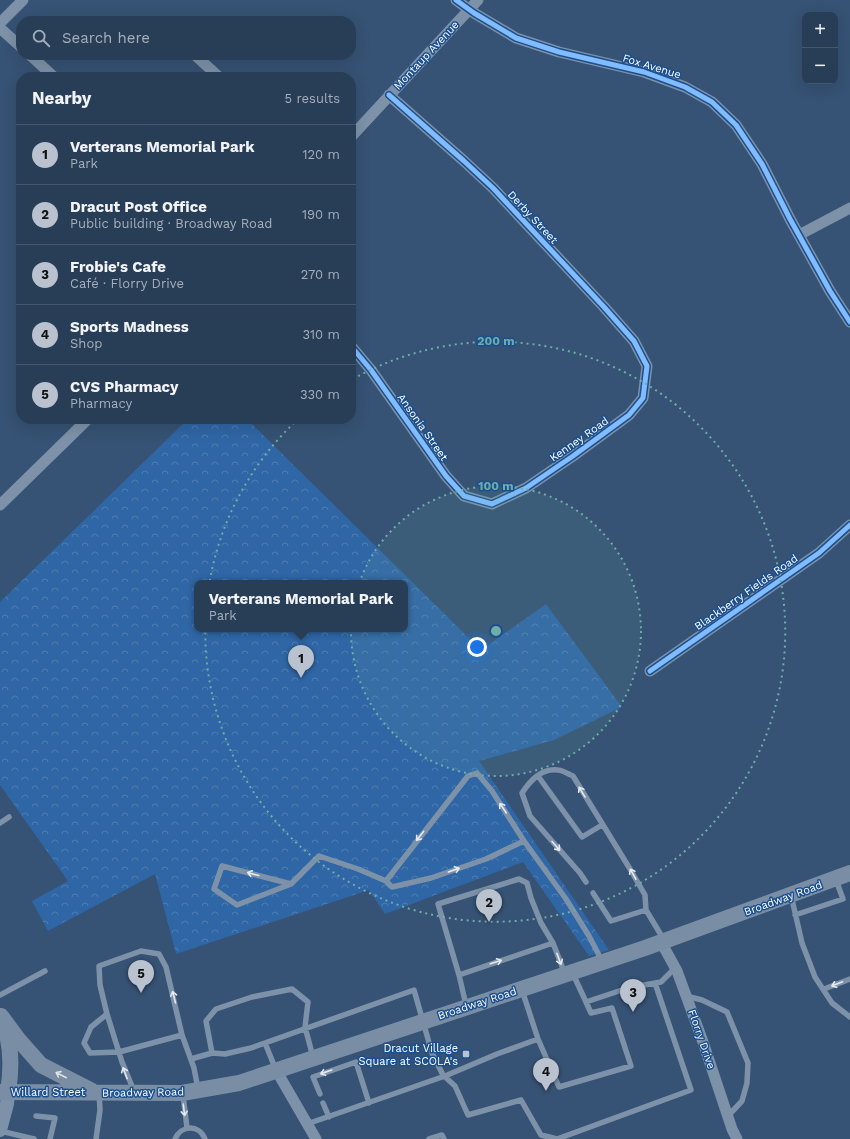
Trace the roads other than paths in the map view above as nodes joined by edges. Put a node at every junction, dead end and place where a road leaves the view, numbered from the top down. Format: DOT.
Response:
graph roads {
  1 [pos="23,0"];
  2 [pos="456,0"];
  3 [pos="478,0"];
  4 [pos="469,10"];
  5 [pos="0,23"];
  6 [pos="0,28"];
  7 [pos="16,42"];
  8 [pos="35,60"];
  9 [pos="200,60"];
  10 [pos="49,72"];
  11 [pos="214,72"];
  12 [pos="389,95"];
  13 [pos="356,131"];
  14 [pos="850,208"];
  15 [pos="799,235"];
  16 [pos="850,322"];
  17 [pos="356,352"];
  18 [pos="646,366"];
  19 [pos="83,424"];
  20 [pos="492,504"];
  21 [pos="0,505"];
  22 [pos="850,525"];
  23 [pos="650,671"];
  24 [pos="538,776"];
  25 [pos="9,816"];
  26 [pos="0,823"];
  27 [pos="602,825"];
  28 [pos="524,841"];
  29 [pos="843,875"];
  30 [pos="386,881"];
  31 [pos="586,882"];
  32 [pos="291,884"];
  33 [pos="593,893"];
  34 [pos="790,895"];
  35 [pos="843,899"];
  36 [pos="850,900"];
  37 [pos="646,910"];
  38 [pos="795,915"];
  39 [pos="663,942"];
  40 [pos="553,943"];
  41 [pos="602,962"];
  42 [pos="675,968"];
  43 [pos="45,971"];
  44 [pos="568,973"];
  45 [pos="459,975"];
  46 [pos="850,979"];
  47 [pos="655,983"];
  48 [pos="521,989"];
  49 [pos="824,989"];
  50 [pos="0,995"];
  51 [pos="686,996"];
  52 [pos="586,1002"];
  53 [pos="467,1007"];
  54 [pos="107,1014"];
  55 [pos="1,1015"];
  56 [pos="850,1018"];
  57 [pos="423,1021"];
  58 [pos="306,1030"];
  59 [pos="182,1035"];
  60 [pos="538,1039"];
  61 [pos="265,1043"];
  62 [pos="118,1052"];
  63 [pos="212,1053"];
  64 [pos="313,1058"];
  65 [pos="191,1059"];
  66 [pos="276,1070"];
  67 [pos="445,1076"];
  68 [pos="190,1091"];
  69 [pos="4,1092"];
  70 [pos="97,1093"];
  71 [pos="134,1093"];
  72 [pos="320,1094"];
  73 [pos="324,1103"];
  74 [pos="369,1103"];
  75 [pos="36,1116"];
  76 [pos="329,1117"];
  77 [pos="728,1117"];
  78 [pos="307,1124"];
  79 [pos="186,1128"];
  80 [pos="0,1130"];
  81 [pos="34,1139"];
  82 [pos="50,1139"];
  83 [pos="96,1139"];
  84 [pos="175,1139"];
  85 [pos="205,1139"];
  86 [pos="316,1139"];
  87 [pos="429,1139"];
  88 [pos="444,1139"];
  89 [pos="737,1139"];
  1 -- 5 [label="street"];
  2 -- 4 [label="street, Fox Avenue"];
  3 -- 4 [label="street, Montaup Avenue"];
  4 -- 12 [label="street, Montaup Avenue"];
  4 -- 15 [label="street, Fox Avenue"];
  6 -- 7 [label="street"];
  8 -- 10 [label="street"];
  9 -- 11 [label="street"];
  12 -- 13 [label="street, Montaup Avenue"];
  12 -- 18 [label="street, Derby Street"];
  14 -- 15 [label="street"];
  15 -- 16 [label="street, Fox Avenue"];
  17 -- 20 [label="street, Ansonia Street"];
  18 -- 20 [label="street, Kenney Road"];
  19 -- 21 [label="street"];
  22 -- 23 [label="street, Blackberry Fields Road"];
  27 -- 24 [label="lane, one-way"];
  24 -- 27 [label="lane"];
  24 -- 31 [label="lane, one-way"];
  25 -- 26 [label="lane"];
  37 -- 27 [label="lane, one-way"];
  30 -- 28 [label="lane, one-way"];
  28 -- 30 [label="lane, one-way"];
  28 -- 41 [label="lane"];
  29 -- 34 [label="main road, Broadway Road"];
  29 -- 35 [label="lane"];
  30 -- 32 [label="lane"];
  32 -- 32 [label="lane, one-way"];
  33 -- 37 [label="lane"];
  34 -- 38 [label="lane"];
  34 -- 39 [label="main road, Broadway Road"];
  35 -- 36 [label="lane"];
  35 -- 38 [label="lane"];
  37 -- 39 [label="lane"];
  38 -- 49 [label="lane"];
  39 -- 41 [label="main road, Broadway Road"];
  39 -- 42 [label="street, Florry Drive"];
  40 -- 44 [label="lane, one-way"];
  45 -- 40 [label="lane, one-way"];
  40 -- 45 [label="lane"];
  41 -- 44 [label="main road, Broadway Road"];
  42 -- 47 [label="lane"];
  42 -- 51 [label="street, Florry Drive"];
  43 -- 50 [label="lane"];
  44 -- 48 [label="main road, Broadway Road"];
  44 -- 52 [label="lane"];
  45 -- 53 [label="lane"];
  46 -- 49 [label="lane, one-way"];
  47 -- 52 [label="lane"];
  47 -- 67 [label="lane"];
  48 -- 53 [label="main road, Broadway Road"];
  48 -- 60 [label="lane"];
  49 -- 56 [label="lane"];
  51 -- 77 [label="street, Florry Drive"];
  51 -- 77 [label="lane"];
  52 -- 60 [label="lane"];
  53 -- 57 [label="main road, Broadway Road"];
  59 -- 54 [label="lane, one-way"];
  54 -- 62 [label="lane"];
  54 -- 62 [label="lane"];
  55 -- 69 [label="main road"];
  70 -- 55 [label="main road, one-way"];
  57 -- 58 [label="lane"];
  57 -- 64 [label="main road, Broadway Road"];
  57 -- 67 [label="lane"];
  58 -- 61 [label="lane"];
  58 -- 63 [label="lane"];
  58 -- 64 [label="lane"];
  59 -- 62 [label="lane"];
  59 -- 65 [label="lane"];
  60 -- 67 [label="lane"];
  61 -- 63 [label="lane"];
  61 -- 66 [label="lane"];
  71 -- 62 [label="lane, one-way"];
  63 -- 65 [label="lane"];
  64 -- 66 [label="main road, Broadway Road"];
  65 -- 68 [label="lane"];
  66 -- 68 [label="main road, Broadway Road"];
  66 -- 78 [label="street"];
  67 -- 74 [label="lane"];
  68 -- 71 [label="main road, Broadway Road"];
  68 -- 79 [label="lane, one-way"];
  69 -- 70 [label="main road, Willard Street"];
  69 -- 80 [label="street"];
  70 -- 71 [label="main road, Broadway Road"];
  70 -- 83 [label="lane"];
  74 -- 72 [label="lane, one-way"];
  73 -- 76 [label="lane"];
  74 -- 76 [label="lane"];
  75 -- 82 [label="lane"];
  76 -- 78 [label="lane"];
  77 -- 89 [label="street, Florry Drive"];
  78 -- 86 [label="street"];
  79 -- 84 [label="lane"];
  79 -- 85 [label="lane"];
  80 -- 81 [label="lane"];
  87 -- 88 [label="lane"];
}
